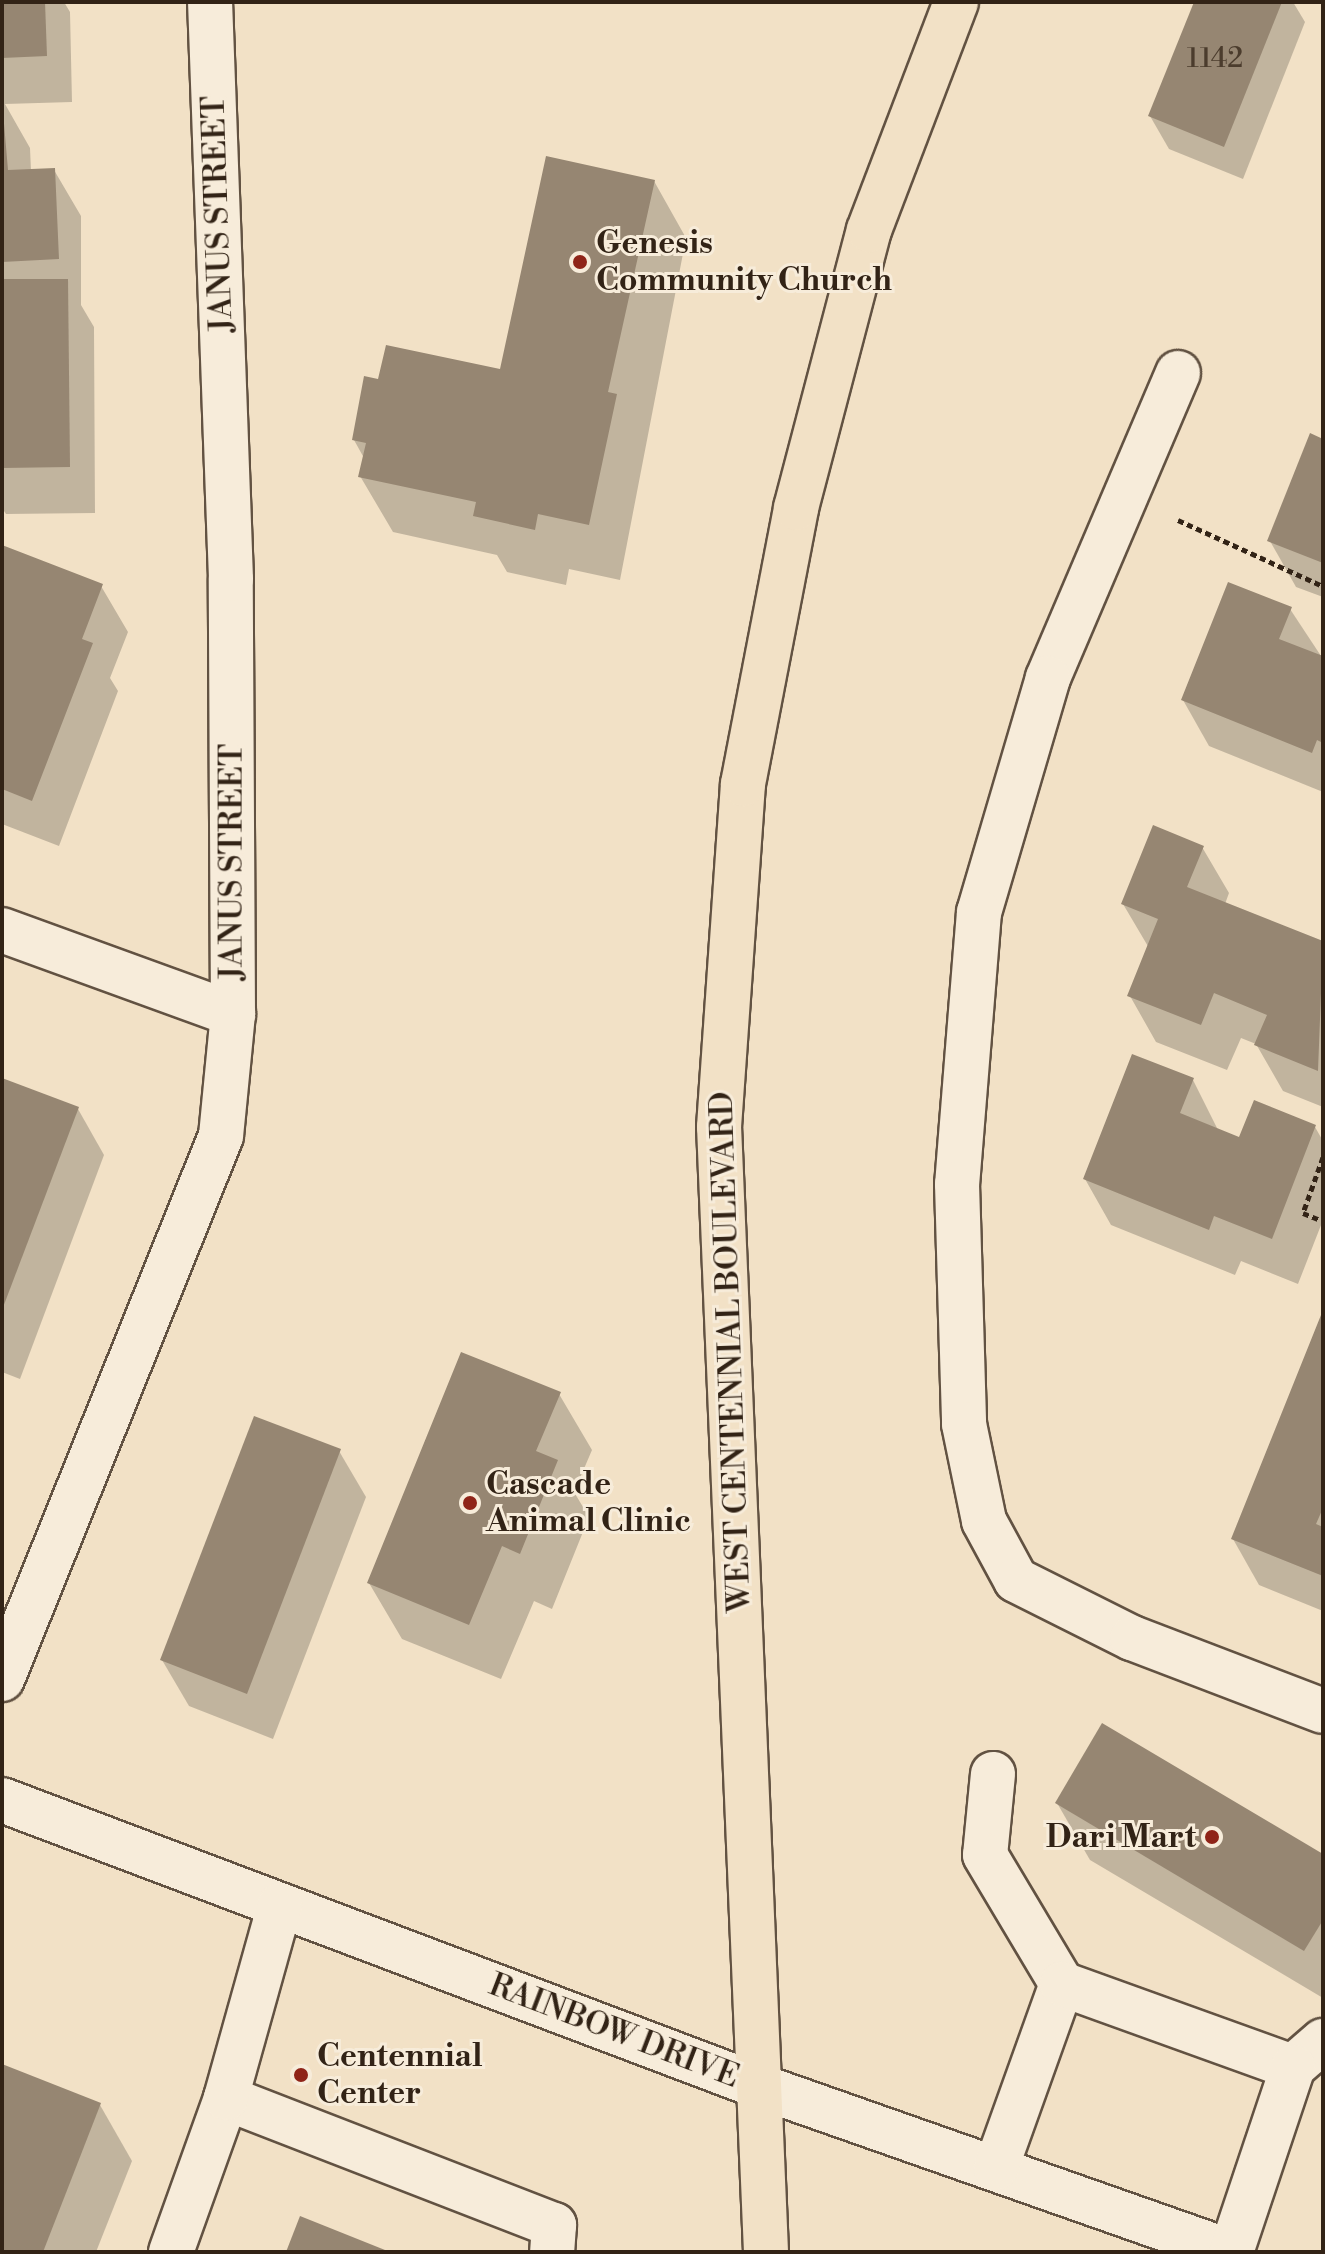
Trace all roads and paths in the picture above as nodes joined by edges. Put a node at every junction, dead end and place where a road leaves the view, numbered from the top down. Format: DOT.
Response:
graph roads {
  1 [pos="210,2"];
  2 [pos="956,2"];
  3 [pos="1178,373"];
  4 [pos="1126,496"];
  5 [pos="1323,586"];
  6 [pos="2,930"];
  7 [pos="233,1014"];
  8 [pos="1323,1157"];
  9 [pos="1323,1221"];
  10 [pos="2,1679"];
  11 [pos="1323,1711"];
  12 [pos="993,1774"];
  13 [pos="2,1800"];
  14 [pos="280,1905"];
  15 [pos="1062,1984"];
  16 [pos="1308,2054"];
  17 [pos="756,2085"];
  18 [pos="226,2098"];
  19 [pos="996,2168"];
  20 [pos="171,2252"];
  21 [pos="552,2252"];
  22 [pos="766,2252"];
  23 [pos="1231,2252"];
  1 -- 7 [label="street, JANUS STREET"];
  2 -- 17 [label="main road, WEST CENTENNIAL BOULEVARD"];
  3 -- 4 [label="street"];
  4 -- 5 [label="path"];
  4 -- 11 [label="street"];
  6 -- 7 [label="street"];
  7 -- 10 [label="street, JANUS STREET"];
  8 -- 9 [label="path"];
  12 -- 15 [label="street"];
  13 -- 14 [label="street, RAINBOW DRIVE"];
  14 -- 17 [label="street, RAINBOW DRIVE"];
  14 -- 18 [label="street"];
  15 -- 16 [label="street"];
  15 -- 19 [label="street"];
  16 -- 23 [label="street"];
  17 -- 19 [label="street, RAINBOW DRIVE"];
  17 -- 22 [label="main road, WEST CENTENNIAL BOULEVARD"];
  18 -- 20 [label="street"];
  18 -- 21 [label="street"];
  19 -- 23 [label="street, RAINBOW DRIVE"];
}
